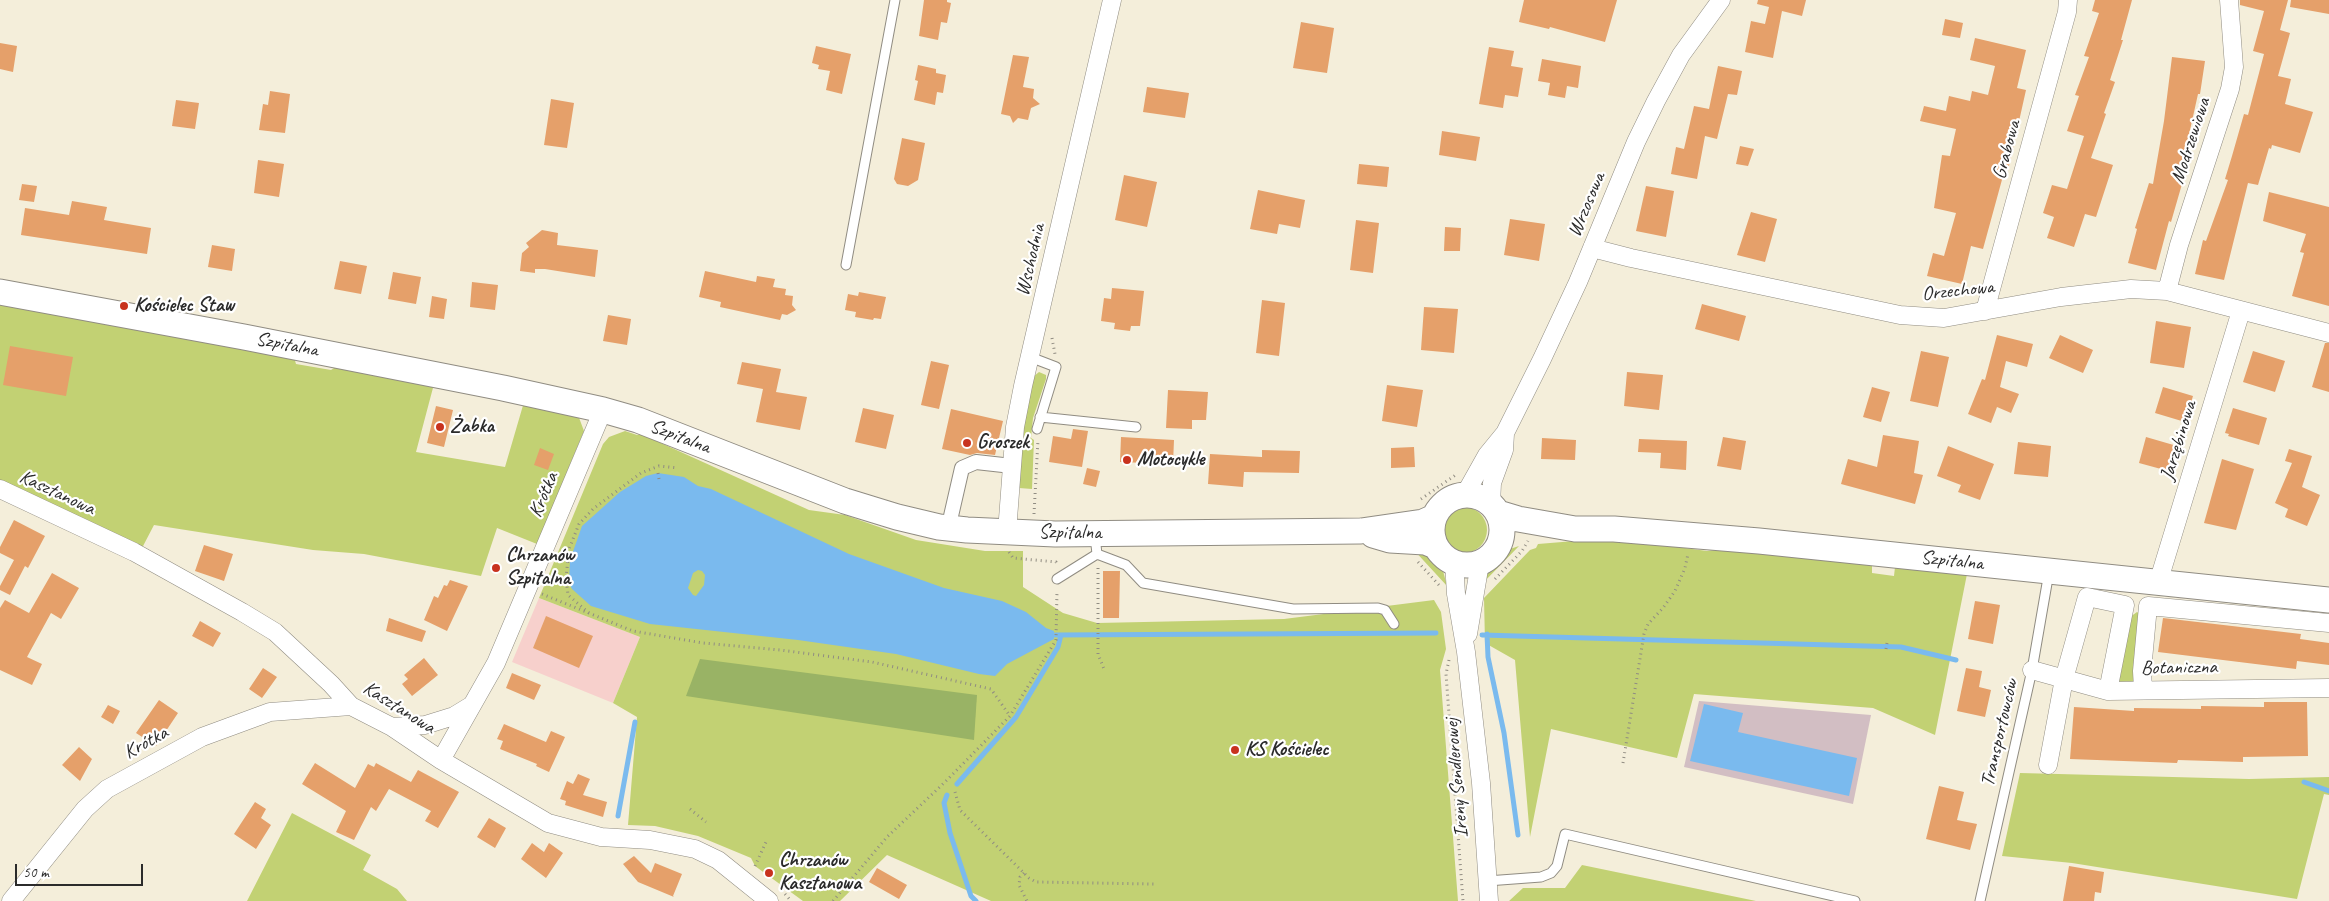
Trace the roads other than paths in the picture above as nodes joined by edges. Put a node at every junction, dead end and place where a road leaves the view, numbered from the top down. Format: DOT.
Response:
graph roads {
  1 [pos="895,0"];
  2 [pos="1112,0"];
  3 [pos="1721,0"];
  4 [pos="2068,0"];
  5 [pos="2229,0"];
  6 [pos="1592,248"];
  7 [pos="846,265"];
  8 [pos="2167,291"];
  9 [pos="0,292"];
  10 [pos="1985,311"];
  11 [pos="2241,311"];
  12 [pos="2329,333"];
  13 [pos="1030,357"];
  14 [pos="603,410"];
  15 [pos="1040,417"];
  16 [pos="1136,427"];
  17 [pos="1038,429"];
  18 [pos="1505,433"];
  19 [pos="1012,466"];
  20 [pos="0,489"];
  21 [pos="1464,496"];
  22 [pos="1494,508"];
  23 [pos="1424,511"];
  24 [pos="951,516"];
  25 [pos="1575,529"];
  26 [pos="1361,531"];
  27 [pos="1007,532"];
  28 [pos="1503,537"];
  29 [pos="1096,544"];
  30 [pos="1425,552"];
  31 [pos="1454,562"];
  32 [pos="2049,571"];
  33 [pos="1485,573"];
  34 [pos="1057,579"];
  35 [pos="2158,583"];
  36 [pos="2329,600"];
  37 [pos="2329,623"];
  38 [pos="1394,624"];
  39 [pos="1458,651"];
  40 [pos="2032,670"];
  41 [pos="2064,679"];
  42 [pos="2329,688"];
  43 [pos="2143,689"];
  44 [pos="2108,691"];
  45 [pos="472,705"];
  46 [pos="350,706"];
  47 [pos="439,721"];
  48 [pos="392,727"];
  49 [pos="422,747"];
  50 [pos="440,760"];
  51 [pos="2048,765"];
  52 [pos="1487,880"];
  53 [pos="774,895"];
  54 [pos="11,901"];
  55 [pos="1489,901"];
  56 [pos="1855,901"];
  57 [pos="1980,901"];
  1 -- 7 [label="lane"];
  2 -- 13 [label="street, Wschodnia"];
  3 -- 6 [label="street, Wrzosowa"];
  4 -- 10 [label="street, Grabowa"];
  5 -- 8 [label="street, Modrzewiowa"];
  6 -- 10 [label="street, Orzechowa"];
  6 -- 18 [label="street, Wrzosowa"];
  8 -- 10 [label="street, Orzechowa"];
  8 -- 11 [label="street, Orzechowa"];
  9 -- 14 [label="main road, Szpitalna"];
  11 -- 12 [label="street, Orzechowa"];
  11 -- 35 [label="street, Jarzębinowa"];
  13 -- 15 [label="lane"];
  13 -- 19 [label="street, Wschodnia"];
  14 -- 27 [label="main road, Szpitalna"];
  14 -- 45 [label="street, Krótka"];
  15 -- 16 [label="lane"];
  15 -- 17 [label="lane"];
  18 -- 21 [label="street, Wrzosowa"];
  18 -- 22 [label="street, Wrzosowa"];
  19 -- 24 [label="street"];
  19 -- 27 [label="street, Wschodnia"];
  20 -- 46 [label="street, Kasztanowa"];
  21 -- 22 [label="main road, Szpitalna"];
  21 -- 23 [label="main road"];
  22 -- 25 [label="main road, Szpitalna"];
  22 -- 28 [label="main road"];
  23 -- 26 [label="main road, Szpitalna"];
  23 -- 30 [label="main road"];
  25 -- 28 [label="main road, Szpitalna"];
  25 -- 32 [label="main road, Szpitalna"];
  26 -- 29 [label="main road, Szpitalna"];
  26 -- 30 [label="main road, Szpitalna"];
  27 -- 29 [label="main road, Szpitalna"];
  28 -- 33 [label="main road"];
  29 -- 34 [label="lane"];
  29 -- 38 [label="lane"];
  30 -- 31 [label="main road"];
  31 -- 33 [label="main road"];
  31 -- 39 [label="street"];
  32 -- 35 [label="main road, Szpitalna"];
  32 -- 40 [label="lane, Transportowców"];
  33 -- 39 [label="street"];
  35 -- 36 [label="main road, Szpitalna"];
  37 -- 43 [label="street"];
  39 -- 52 [label="street, Ireny Sendlerowej"];
  40 -- 41 [label="street, Botaniczna"];
  40 -- 57 [label="lane, Transportowców"];
  41 -- 44 [label="street, Botaniczna"];
  41 -- 44 [label="street"];
  41 -- 51 [label="street"];
  42 -- 43 [label="street, Botaniczna"];
  43 -- 44 [label="street, Botaniczna"];
  45 -- 47 [label="street"];
  45 -- 50 [label="street, Krótka"];
  46 -- 48 [label="street, Kasztanowa"];
  46 -- 54 [label="street, Krótka"];
  47 -- 48 [label="street"];
  47 -- 49 [label="street"];
  48 -- 49 [label="street, Kasztanowa"];
  49 -- 50 [label="street, Kasztanowa"];
  50 -- 53 [label="street, Kasztanowa"];
  52 -- 55 [label="street, Ireny Sendlerowej"];
  52 -- 56 [label="lane"];
}
